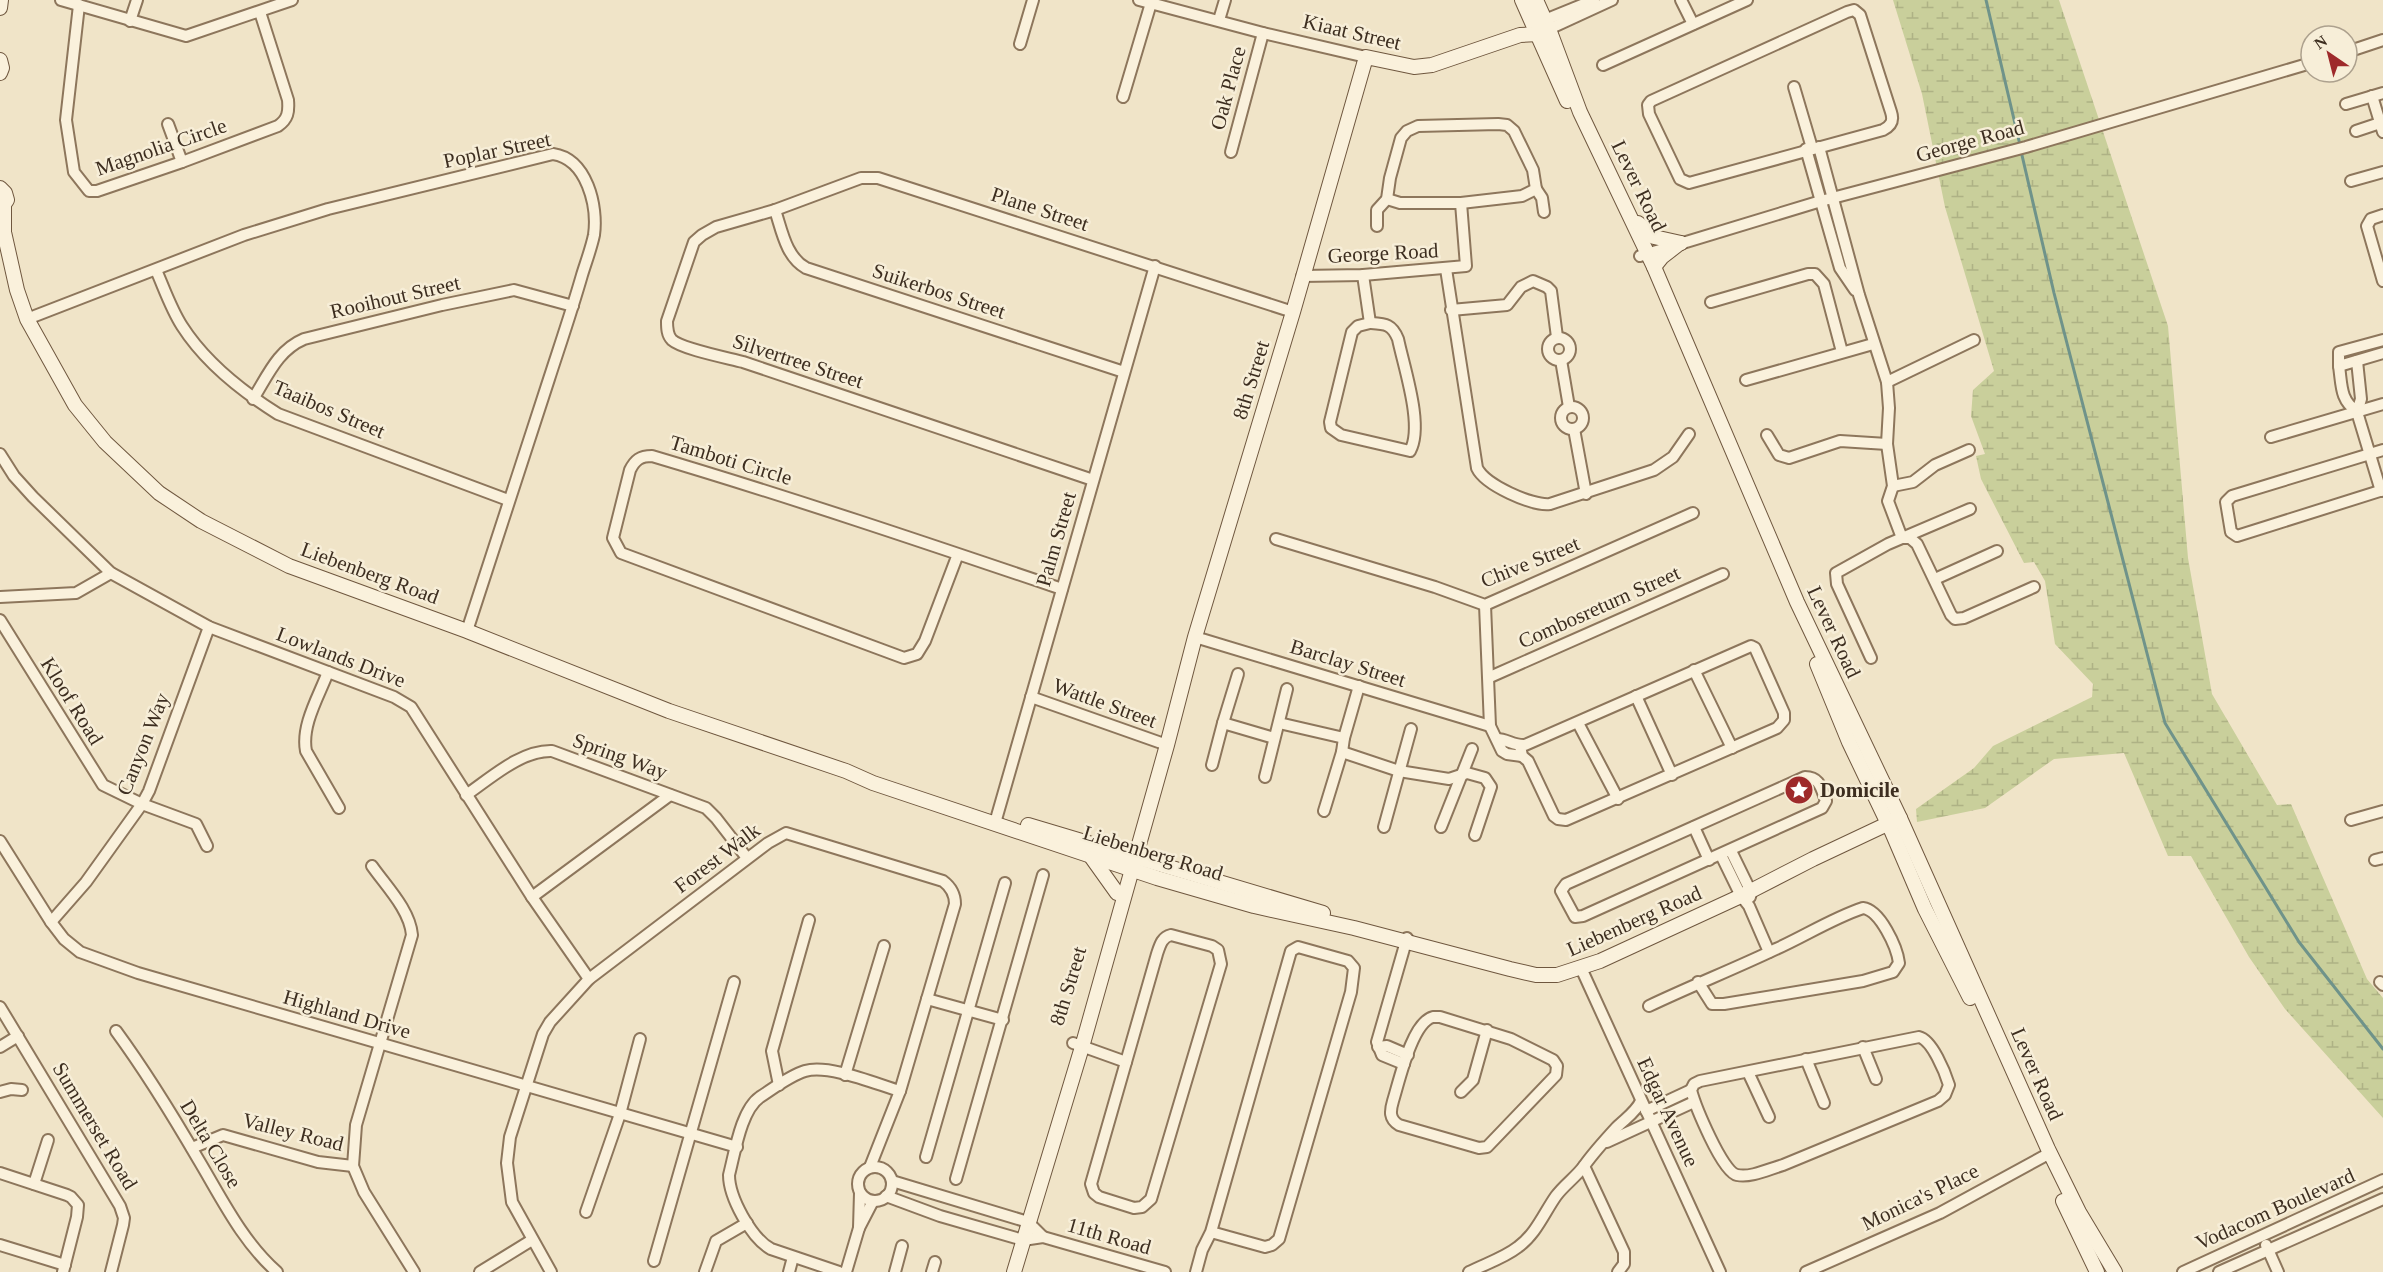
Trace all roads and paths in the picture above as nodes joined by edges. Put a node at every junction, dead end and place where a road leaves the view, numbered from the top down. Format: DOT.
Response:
graph roads {
  1 [pos="1,0"];
  2 [pos="61,0"];
  3 [pos="137,0"];
  4 [pos="292,0"];
  5 [pos="1033,0"];
  6 [pos="1139,0"];
  7 [pos="1225,0"];
  8 [pos="1522,0"];
  9 [pos="1536,0"];
  10 [pos="1594,0"];
  11 [pos="1612,0"];
  12 [pos="1682,0"];
  13 [pos="1747,0"];
  14 [pos="1151,3"];
  15 [pos="79,5"];
  16 [pos="0,8"];
  17 [pos="260,12"];
  18 [pos="1219,20"];
  19 [pos="130,21"];
  20 [pos="1693,24"];
  21 [pos="1541,27"];
  22 [pos="1263,33"];
  23 [pos="2383,40"];
  24 [pos="1020,44"];
  25 [pos="2359,48"];
  26 [pos="1366,57"];
  27 [pos="0,60"];
  28 [pos="1603,65"];
  29 [pos="2299,67"];
  30 [pos="0,73"];
  31 [pos="1794,87"];
  32 [pos="2383,93"];
  33 [pos="2372,96"];
  34 [pos="1123,97"];
  35 [pos="2346,104"];
  36 [pos="168,124"];
  37 [pos="2382,128"];
  38 [pos="2356,131"];
  39 [pos="1813,148"];
  40 [pos="1232,152"];
  41 [pos="182,162"];
  42 [pos="2383,172"];
  43 [pos="2351,181"];
  44 [pos="1,188"];
  45 [pos="1536,189"];
  46 [pos="1387,199"];
  47 [pos="1826,200"];
  48 [pos="1461,203"];
  49 [pos="2,208"];
  50 [pos="775,210"];
  51 [pos="1544,212"];
  52 [pos="1630,214"];
  53 [pos="2383,215"];
  54 [pos="1377,226"];
  55 [pos="2,229"];
  56 [pos="1680,243"];
  57 [pos="1644,254"];
  58 [pos="2380,262"];
  59 [pos="1155,266"];
  60 [pos="1654,267"];
  61 [pos="1446,269"];
  62 [pos="156,270"];
  63 [pos="1363,275"];
  64 [pos="1302,276"];
  65 [pos="2383,281"];
  66 [pos="1711,302"];
  67 [pos="573,306"];
  68 [pos="1451,310"];
  69 [pos="1293,312"];
  70 [pos="27,319"];
  71 [pos="1370,323"];
  72 [pos="1974,340"];
  73 [pos="2383,340"];
  74 [pos="1873,344"];
  75 [pos="1842,352"];
  76 [pos="2383,353"];
  77 [pos="2357,361"];
  78 [pos="2339,366"];
  79 [pos="1124,372"];
  80 [pos="1746,380"];
  81 [pos="1887,382"];
  82 [pos="254,399"];
  83 [pos="2383,404"];
  84 [pos="2357,412"];
  85 [pos="1689,434"];
  86 [pos="1767,435"];
  87 [pos="2271,437"];
  88 [pos="1887,444"];
  89 [pos="1970,450"];
  90 [pos="2383,450"];
  91 [pos="2370,453"];
  92 [pos="0,454"];
  93 [pos="1093,480"];
  94 [pos="1893,486"];
  95 [pos="2382,490"];
  96 [pos="1586,494"];
  97 [pos="508,500"];
  98 [pos="1970,509"];
  99 [pos="1693,513"];
  100 [pos="1902,538"];
  101 [pos="1276,539"];
  102 [pos="1997,551"];
  103 [pos="955,559"];
  104 [pos="111,573"];
  105 [pos="1723,573"];
  106 [pos="1935,579"];
  107 [pos="2034,587"];
  108 [pos="1062,589"];
  109 [pos="0,597"];
  110 [pos="1485,605"];
  111 [pos="0,621"];
  112 [pos="209,627"];
  113 [pos="467,631"];
  114 [pos="1195,637"];
  115 [pos="1871,658"];
  116 [pos="1694,670"];
  117 [pos="328,672"];
  118 [pos="1238,674"];
  119 [pos="1490,676"];
  120 [pos="1359,686"];
  121 [pos="1287,689"];
  122 [pos="1636,696"];
  123 [pos="1031,697"];
  124 [pos="1223,723"];
  125 [pos="1279,723"];
  126 [pos="1578,723"];
  127 [pos="1490,726"];
  128 [pos="1411,729"];
  129 [pos="1274,738"];
  130 [pos="1344,738"];
  131 [pos="1164,744"];
  132 [pos="1732,748"];
  133 [pos="1472,749"];
  134 [pos="1521,751"];
  135 [pos="1342,752"];
  136 [pos="1212,765"];
  137 [pos="1399,771"];
  138 [pos="1460,774"];
  139 [pos="1672,775"];
  140 [pos="1265,777"];
  141 [pos="466,795"];
  142 [pos="670,795"];
  143 [pos="1618,799"];
  144 [pos="142,804"];
  145 [pos="339,808"];
  146 [pos="1324,811"];
  147 [pos="2383,811"];
  148 [pos="996,819"];
  149 [pos="2351,820"];
  150 [pos="1896,825"];
  151 [pos="1384,827"];
  152 [pos="1441,827"];
  153 [pos="1694,827"];
  154 [pos="1475,835"];
  155 [pos="0,841"];
  156 [pos="207,846"];
  157 [pos="1726,853"];
  158 [pos="1091,857"];
  159 [pos="747,858"];
  160 [pos="1709,861"];
  161 [pos="1130,863"];
  162 [pos="372,866"];
  163 [pos="1043,875"];
  164 [pos="1157,878"];
  165 [pos="1005,883"];
  166 [pos="1120,895"];
  167 [pos="532,897"];
  168 [pos="1747,898"];
  169 [pos="809,920"];
  170 [pos="51,922"];
  171 [pos="1407,940"];
  172 [pos="884,946"];
  173 [pos="1769,952"];
  174 [pos="1581,968"];
  175 [pos="590,979"];
  176 [pos="734,982"];
  177 [pos="1698,982"];
  178 [pos="927,999"];
  179 [pos="1649,1006"];
  180 [pos="0,1007"];
  181 [pos="968,1011"];
  182 [pos="1003,1020"];
  183 [pos="1486,1030"];
  184 [pos="116,1031"];
  185 [pos="18,1036"];
  186 [pos="640,1039"];
  187 [pos="380,1044"];
  188 [pos="1077,1045"];
  189 [pos="0,1047"];
  190 [pos="1863,1047"];
  191 [pos="1806,1059"];
  192 [pos="1406,1060"];
  193 [pos="1126,1062"];
  194 [pos="1748,1072"];
  195 [pos="845,1075"];
  196 [pos="1876,1079"];
  197 [pos="779,1085"];
  198 [pos="527,1086"];
  199 [pos="22,1090"];
  200 [pos="1691,1090"];
  201 [pos="900,1091"];
  202 [pos="0,1092"];
  203 [pos="1461,1092"];
  204 [pos="1694,1102"];
  205 [pos="1824,1103"];
  206 [pos="1646,1111"];
  207 [pos="620,1113"];
  208 [pos="1769,1118"];
  209 [pos="886,1132"];
  210 [pos="691,1135"];
  211 [pos="48,1140"];
  212 [pos="1603,1143"];
  213 [pos="737,1147"];
  214 [pos="192,1148"];
  215 [pos="2048,1154"];
  216 [pos="926,1157"];
  217 [pos="352,1166"];
  218 [pos="1584,1166"];
  219 [pos="870,1167"];
  220 [pos="882,1168"];
  221 [pos="0,1173"];
  222 [pos="956,1179"];
  223 [pos="2383,1180"];
  224 [pos="892,1181"];
  225 [pos="34,1184"];
  226 [pos="916,1188"];
  227 [pos="860,1193"];
  228 [pos="886,1196"];
  229 [pos="2383,1199"];
  230 [pos="873,1201"];
  231 [pos="961,1202"];
  232 [pos="911,1205"];
  233 [pos="586,1212"];
  234 [pos="955,1220"];
  235 [pos="1025,1222"];
  236 [pos="747,1223"];
  237 [pos="859,1228"];
  238 [pos="1211,1232"];
  239 [pos="2262,1236"];
  240 [pos="1043,1237"];
  241 [pos="1020,1239"];
  242 [pos="532,1240"];
  243 [pos="0,1245"];
  244 [pos="902,1246"];
  245 [pos="2268,1250"];
  246 [pos="793,1257"];
  247 [pos="654,1262"];
  248 [pos="64,1268"];
  249 [pos="111,1272"];
  250 [pos="277,1272"];
  251 [pos="414,1272"];
  252 [pos="480,1272"];
  253 [pos="551,1272"];
  254 [pos="705,1272"];
  255 [pos="789,1272"];
  256 [pos="839,1272"];
  257 [pos="846,1272"];
  258 [pos="895,1272"];
  259 [pos="1008,1272"];
  260 [pos="1014,1272"];
  261 [pos="1165,1272"];
  262 [pos="1196,1272"];
  263 [pos="1469,1272"];
  264 [pos="1618,1272"];
  265 [pos="1719,1272"];
  266 [pos="1806,1272"];
  267 [pos="2097,1272"];
  268 [pos="2115,1272"];
  269 [pos="2183,1272"];
  270 [pos="2219,1272"];
  271 [pos="2278,1272"];
  1 -- 16 [label="street"];
  2 -- 15 [label="street"];
  3 -- 19 [label="street"];
  4 -- 17 [label="street"];
  5 -- 24 [label="street"];
  6 -- 14 [label="street, Kiaat Street"];
  7 -- 18 [label="street"];
  8 -- 21 [label="street, Lever Road"];
  9 -- 21 [label="street, Lever Road"];
  10 -- 21 [label="street, Kiaat Street"];
  11 -- 21 [label="street, Kiaat Street"];
  12 -- 20 [label="street"];
  13 -- 20 [label="street"];
  14 -- 18 [label="street, Kiaat Street"];
  14 -- 34 [label="street"];
  15 -- 19 [label="street"];
  15 -- 41 [label="street, Magnolia Circle"];
  17 -- 19 [label="street"];
  17 -- 41 [label="street, Magnolia Circle"];
  18 -- 22 [label="street, Kiaat Street"];
  20 -- 28 [label="street"];
  21 -- 26 [label="street, Kiaat Street"];
  21 -- 52 [label="street, Lever Road"];
  21 -- 57 [label="street, Lever Road"];
  22 -- 26 [label="street, Kiaat Street"];
  22 -- 40 [label="street, Oak Place"];
  23 -- 25 [label="street"];
  26 -- 64 [label="street, 8th Street"];
  27 -- 30 [label="street"];
  29 -- 47 [label="street, George Road"];
  31 -- 39 [label="street"];
  32 -- 33 [label="street"];
  33 -- 35 [label="street"];
  33 -- 37 [label="street"];
  36 -- 41 [label="street"];
  37 -- 38 [label="street"];
  39 -- 39 [label="street"];
  39 -- 47 [label="street"];
  42 -- 43 [label="street"];
  44 -- 49 [label="street, Liebenberg Road"];
  45 -- 46 [label="street"];
  45 -- 48 [label="street"];
  45 -- 51 [label="street"];
  46 -- 48 [label="street"];
  46 -- 54 [label="street"];
  47 -- 56 [label="street, George Road"];
  47 -- 74 [label="street"];
  48 -- 61 [label="street, George Road"];
  49 -- 55 [label="street, Liebenberg Road"];
  50 -- 59 [label="street, Plane Street"];
  50 -- 79 [label="street, Suikerbos Street"];
  50 -- 93 [label="street, Silvertree Street"];
  52 -- 56 [label="street"];
  52 -- 57 [label="street, Lever Road"];
  53 -- 58 [label="street"];
  55 -- 70 [label="street, Liebenberg Road"];
  56 -- 57 [label="street, George Road"];
  56 -- 60 [label="street"];
  57 -- 60 [label="street, Lever Road"];
  57 -- 150 [label="street, Lever Road"];
  58 -- 65 [label="street"];
  59 -- 69 [label="street, Plane Street"];
  59 -- 79 [label="street, Palm Street"];
  60 -- 150 [label="street, Lever Road"];
  61 -- 63 [label="street, George Road"];
  61 -- 68 [label="street"];
  62 -- 67 [label="street, Poplar Street"];
  62 -- 70 [label="street, Poplar Street"];
  62 -- 82 [label="street, Taaibos Street"];
  63 -- 64 [label="street, George Road"];
  63 -- 71 [label="street"];
  64 -- 69 [label="street, 8th Street"];
  66 -- 75 [label="street"];
  67 -- 82 [label="street, Rooihout Street"];
  67 -- 97 [label="street, Poplar Street"];
  68 -- 96 [label="street"];
  68 -- 96 [label="street"];
  69 -- 114 [label="street, 8th Street"];
  70 -- 113 [label="street, Liebenberg Road"];
  71 -- 71 [label="street"];
  72 -- 81 [label="street"];
  73 -- 78 [label="street"];
  74 -- 75 [label="street"];
  74 -- 81 [label="street"];
  75 -- 80 [label="street"];
  76 -- 77 [label="street"];
  77 -- 78 [label="street"];
  77 -- 84 [label="street"];
  78 -- 84 [label="street"];
  79 -- 93 [label="street, Palm Street"];
  81 -- 88 [label="street"];
  82 -- 97 [label="street, Taaibos Street"];
  83 -- 84 [label="street"];
  84 -- 87 [label="street"];
  84 -- 91 [label="street"];
  85 -- 96 [label="street"];
  86 -- 88 [label="street"];
  88 -- 94 [label="street"];
  89 -- 94 [label="street"];
  90 -- 91 [label="street"];
  91 -- 95 [label="street"];
  91 -- 95 [label="street"];
  92 -- 104 [label="street, Lowlands Drive"];
  93 -- 108 [label="street, Palm Street"];
  94 -- 100 [label="street"];
  97 -- 113 [label="street, Poplar Street"];
  98 -- 100 [label="street"];
  99 -- 110 [label="street, Chive Street"];
  100 -- 106 [label="street"];
  100 -- 115 [label="street"];
  101 -- 110 [label="street, Chive Street"];
  102 -- 106 [label="street"];
  103 -- 103 [label="street, Tamboti Circle"];
  103 -- 108 [label="street, Tamboti Circle"];
  104 -- 109 [label="street"];
  104 -- 112 [label="street, Lowlands Drive"];
  105 -- 119 [label="street, Combosreturn Street"];
  106 -- 107 [label="street"];
  108 -- 123 [label="street, Palm Street"];
  110 -- 119 [label="street"];
  111 -- 144 [label="street, Kloof Road"];
  112 -- 117 [label="street, Lowlands Drive"];
  112 -- 144 [label="street, Canyon Way"];
  113 -- 148 [label="street, Liebenberg Road"];
  114 -- 120 [label="street, Barclay Street"];
  114 -- 131 [label="street, 8th Street"];
  116 -- 122 [label="street"];
  116 -- 132 [label="street"];
  116 -- 132 [label="street"];
  117 -- 141 [label="street, Lowlands Drive"];
  117 -- 145 [label="street"];
  118 -- 124 [label="street"];
  119 -- 127 [label="street"];
  120 -- 127 [label="street, Barclay Street"];
  120 -- 130 [label="street"];
  121 -- 125 [label="street"];
  122 -- 126 [label="street"];
  122 -- 139 [label="street"];
  123 -- 131 [label="street, Wattle Street"];
  123 -- 148 [label="street, Palm Street"];
  124 -- 129 [label="street"];
  124 -- 136 [label="street"];
  125 -- 129 [label="street"];
  125 -- 130 [label="street"];
  126 -- 134 [label="street"];
  126 -- 143 [label="street"];
  127 -- 134 [label="street"];
  128 -- 137 [label="street"];
  129 -- 140 [label="street"];
  130 -- 135 [label="street"];
  131 -- 161 [label="street, 8th Street"];
  132 -- 139 [label="street"];
  133 -- 138 [label="street"];
  134 -- 143 [label="street"];
  135 -- 137 [label="street"];
  135 -- 146 [label="street"];
  137 -- 138 [label="street"];
  137 -- 151 [label="street"];
  138 -- 152 [label="street"];
  138 -- 154 [label="street"];
  139 -- 143 [label="street"];
  141 -- 142 [label="street, Spring Way"];
  141 -- 167 [label="street, Lowlands Drive"];
  142 -- 159 [label="street, Spring Way"];
  142 -- 167 [label="street"];
  144 -- 156 [label="street, Kloof Road"];
  144 -- 170 [label="street, Canyon Way"];
  147 -- 149 [label="street"];
  148 -- 158 [label="street, Liebenberg Road"];
  148 -- 161 [label="street, Liebenberg Road"];
  150 -- 168 [label="street, Liebenberg Road"];
  150 -- 215 [label="street, Lever Road"];
  153 -- 157 [label="street"];
  153 -- 160 [label="street"];
  153 -- 160 [label="street"];
  155 -- 170 [label="street, Highland Drive"];
  157 -- 160 [label="street"];
  157 -- 168 [label="street"];
  158 -- 161 [label="street, Liebenberg Road"];
  158 -- 166 [label="street"];
  159 -- 175 [label="street, Forest Walk"];
  159 -- 178 [label="street, Forest Walk"];
  161 -- 164 [label="street, Liebenberg Road"];
  161 -- 166 [label="street, 8th Street"];
  161 -- 171 [label="street, Liebenberg Road"];
  162 -- 187 [label="street"];
  163 -- 182 [label="street"];
  164 -- 166 [label="street"];
  164 -- 171 [label="street, Liebenberg Road"];
  165 -- 181 [label="street"];
  166 -- 188 [label="street, 8th Street"];
  167 -- 175 [label="street, Lowlands Drive"];
  168 -- 173 [label="street"];
  168 -- 174 [label="street, Liebenberg Road"];
  169 -- 197 [label="street"];
  170 -- 187 [label="street, Highland Drive"];
  171 -- 174 [label="street, Liebenberg Road"];
  171 -- 192 [label="street"];
  172 -- 195 [label="street"];
  173 -- 177 [label="street"];
  173 -- 177 [label="street"];
  174 -- 206 [label="street, Edgar Avenue"];
  175 -- 198 [label="street, Forest Walk"];
  176 -- 210 [label="street"];
  177 -- 179 [label="street"];
  178 -- 181 [label="street"];
  178 -- 201 [label="street, Forest Walk"];
  180 -- 185 [label="street, Summerset Road"];
  181 -- 182 [label="street"];
  181 -- 216 [label="street"];
  182 -- 222 [label="street"];
  183 -- 192 [label="street"];
  183 -- 192 [label="street"];
  183 -- 203 [label="street"];
  184 -- 214 [label="street, Delta Close"];
  185 -- 189 [label="street"];
  185 -- 249 [label="street, Summerset Road"];
  186 -- 207 [label="street"];
  187 -- 198 [label="street, Highland Drive"];
  187 -- 217 [label="street"];
  188 -- 193 [label="street"];
  188 -- 235 [label="street, 8th Street"];
  190 -- 191 [label="street"];
  190 -- 196 [label="street"];
  190 -- 204 [label="street"];
  191 -- 194 [label="street"];
  191 -- 205 [label="street"];
  193 -- 193 [label="street"];
  194 -- 200 [label="street"];
  194 -- 208 [label="street"];
  195 -- 197 [label="street"];
  195 -- 201 [label="street"];
  197 -- 213 [label="street"];
  198 -- 207 [label="street, Highland Drive"];
  198 -- 242 [label="street, Forest Walk"];
  199 -- 202 [label="street"];
  200 -- 204 [label="street"];
  200 -- 206 [label="street"];
  201 -- 209 [label="street, Forest Walk"];
  204 -- 206 [label="street"];
  206 -- 212 [label="street"];
  206 -- 212 [label="street"];
  206 -- 265 [label="street, Edgar Avenue"];
  207 -- 210 [label="street, Highland Drive"];
  207 -- 233 [label="street"];
  209 -- 219 [label="street, Forest Walk"];
  209 -- 220 [label="street, Forest Walk"];
  210 -- 213 [label="street, Highland Drive"];
  210 -- 247 [label="street"];
  211 -- 225 [label="street"];
  212 -- 218 [label="street"];
  213 -- 236 [label="street"];
  214 -- 217 [label="street, Valley Road"];
  214 -- 250 [label="street, Delta Close"];
  215 -- 266 [label="street, Monica's Place"];
  215 -- 267 [label="street, Lever Road"];
  215 -- 268 [label="street, Lever Road"];
  217 -- 251 [label="street"];
  218 -- 263 [label="street"];
  218 -- 264 [label="street"];
  219 -- 220 [label="street"];
  219 -- 227 [label="street"];
  220 -- 224 [label="street"];
  221 -- 225 [label="street"];
  223 -- 239 [label="street, Vodacom Boulevard"];
  224 -- 226 [label="street"];
  224 -- 228 [label="street"];
  225 -- 248 [label="street"];
  226 -- 231 [label="street"];
  226 -- 232 [label="street"];
  227 -- 230 [label="street"];
  227 -- 237 [label="street"];
  228 -- 230 [label="street"];
  228 -- 232 [label="street"];
  229 -- 245 [label="street, Vodacom Boulevard"];
  230 -- 237 [label="street"];
  231 -- 234 [label="street"];
  231 -- 235 [label="street"];
  232 -- 234 [label="street"];
  234 -- 241 [label="street"];
  235 -- 240 [label="street, 11th Road"];
  235 -- 241 [label="street, 8th Street"];
  236 -- 246 [label="street"];
  236 -- 254 [label="street"];
  237 -- 257 [label="street"];
  238 -- 238 [label="street"];
  238 -- 262 [label="street"];
  239 -- 245 [label="street"];
  239 -- 269 [label="street, Vodacom Boulevard"];
  240 -- 241 [label="street, 11th Road"];
  240 -- 261 [label="street, 11th Road"];
  241 -- 259 [label="street, 8th Street"];
  241 -- 260 [label="street, 8th Street"];
  242 -- 252 [label="street"];
  242 -- 253 [label="street, Forest Walk"];
  243 -- 248 [label="street"];
  244 -- 258 [label="street"];
  245 -- 270 [label="street, Vodacom Boulevard"];
  245 -- 271 [label="street"];
  246 -- 255 [label="street"];
  246 -- 256 [label="street"];
}
